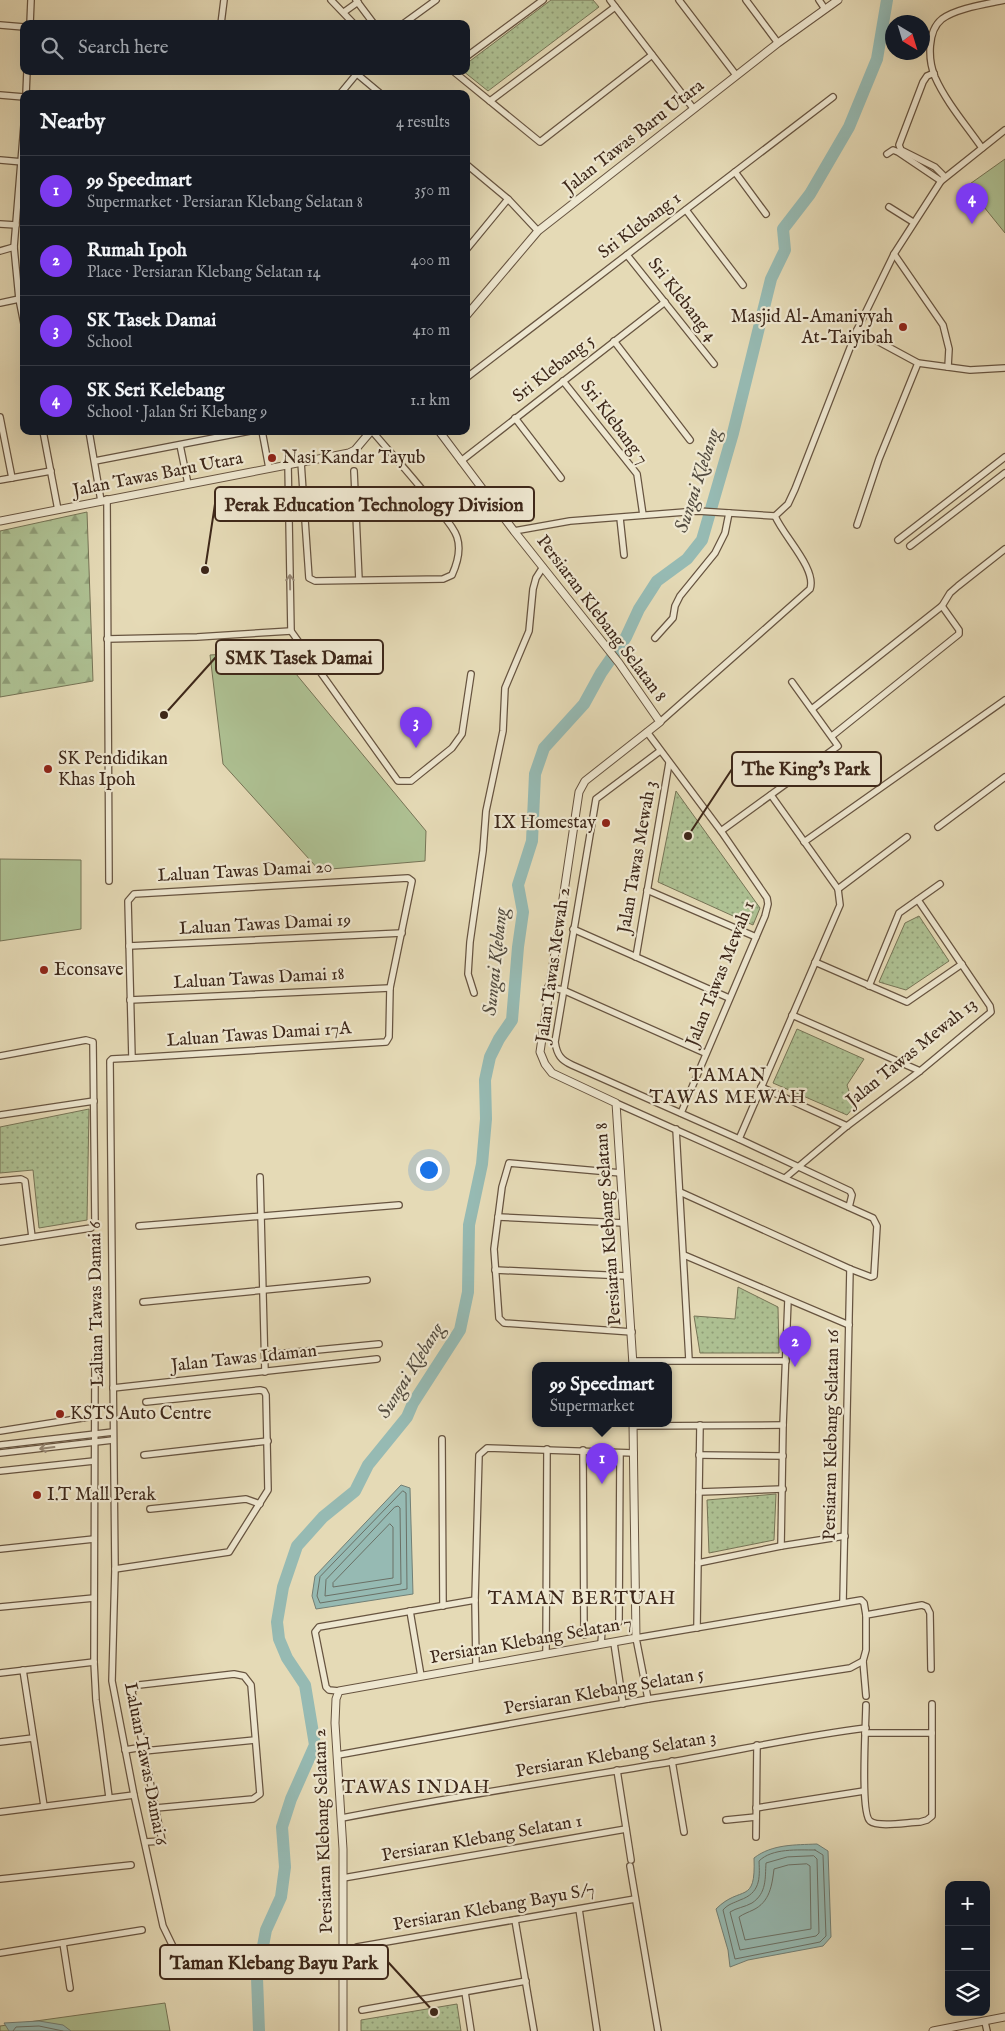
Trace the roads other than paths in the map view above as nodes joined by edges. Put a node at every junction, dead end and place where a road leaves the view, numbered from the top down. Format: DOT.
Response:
graph roads {
  1 [pos="31,0"];
  2 [pos="224,0"];
  3 [pos="436,0"];
  4 [pos="544,0"];
  5 [pos="610,0"];
  6 [pos="679,0"];
  7 [pos="746,0"];
  8 [pos="819,0"];
  9 [pos="838,0"];
  10 [pos="1005,0"];
  11 [pos="357,1"];
  12 [pos="333,2"];
  13 [pos="615,7"];
  14 [pos="825,8"];
  15 [pos="344,12"];
  16 [pos="30,20"];
  17 [pos="222,20"];
  18 [pos="351,20"];
  19 [pos="371,20"];
  20 [pos="408,20"];
  21 [pos="0,25"];
  22 [pos="20,27"];
  23 [pos="778,43"];
  24 [pos="470,54"];
  25 [pos="652,55"];
  26 [pos="934,73"];
  27 [pos="27,75"];
  28 [pos="356,75"];
  29 [pos="360,75"];
  30 [pos="459,75"];
  31 [pos="736,75"];
  32 [pos="26,90"];
  33 [pos="343,90"];
  34 [pos="377,90"];
  35 [pos="0,95"];
  36 [pos="20,97"];
  37 [pos="833,97"];
  38 [pos="490,101"];
  39 [pos="693,108"];
  40 [pos="1005,130"];
  41 [pos="982,148"];
  42 [pos="887,154"];
  43 [pos="0,160"];
  44 [pos="20,162"];
  45 [pos="470,167"];
  46 [pos="735,172"];
  47 [pos="942,179"];
  48 [pos="20,183"];
  49 [pos="508,199"];
  50 [pos="889,207"];
  51 [pos="686,210"];
  52 [pos="766,214"];
  53 [pos="913,222"];
  54 [pos="0,224"];
  55 [pos="16,225"];
  56 [pos="538,231"];
  57 [pos="470,245"];
  58 [pos="14,246"];
  59 [pos="0,251"];
  60 [pos="627,254"];
  61 [pos="894,254"];
  62 [pos="743,285"];
  63 [pos="19,299"];
  64 [pos="666,302"];
  65 [pos="0,303"];
  66 [pos="20,304"];
  67 [pos="470,311"];
  68 [pos="857,330"];
  69 [pos="614,341"];
  70 [pos="918,363"];
  71 [pos="714,364"];
  72 [pos="948,367"];
  73 [pos="1005,368"];
  74 [pos="470,375"];
  75 [pos="563,381"];
  76 [pos="0,417"];
  77 [pos="515,418"];
  78 [pos="44,435"];
  79 [pos="90,435"];
  80 [pos="230,435"];
  81 [pos="263,435"];
  82 [pos="368,435"];
  83 [pos="376,435"];
  84 [pos="442,435"];
  85 [pos="690,440"];
  86 [pos="180,445"];
  87 [pos="1005,457"];
  88 [pos="95,461"];
  89 [pos="461,461"];
  90 [pos="301,462"];
  91 [pos="288,464"];
  92 [pos="269,468"];
  93 [pos="51,471"];
  94 [pos="354,471"];
  95 [pos="1005,473"];
  96 [pos="12,478"];
  97 [pos="561,478"];
  98 [pos="0,480"];
  99 [pos="188,484"];
  100 [pos="354,494"];
  101 [pos="303,497"];
  102 [pos="104,500"];
  103 [pos="58,510"];
  104 [pos="729,513"];
  105 [pos="643,515"];
  106 [pos="775,516"];
  107 [pos="620,518"];
  108 [pos="0,521"];
  109 [pos="856,525"];
  110 [pos="514,531"];
  111 [pos="898,540"];
  112 [pos="910,546"];
  113 [pos="1005,549"];
  114 [pos="624,556"];
  115 [pos="543,567"];
  116 [pos="359,580"];
  117 [pos="942,606"];
  118 [pos="291,631"];
  119 [pos="654,638"];
  120 [pos="107,639"];
  121 [pos="471,674"];
  122 [pos="792,682"];
  123 [pos="1005,700"];
  124 [pos="812,709"];
  125 [pos="660,722"];
  126 [pos="647,732"];
  127 [pos="832,736"];
  128 [pos="660,751"];
  129 [pos="669,763"];
  130 [pos="1005,777"];
  131 [pos="771,795"];
  132 [pos="938,827"];
  133 [pos="721,831"];
  134 [pos="907,837"];
  135 [pos="804,842"];
  136 [pos="109,881"];
  137 [pos="940,884"];
  138 [pos="838,889"];
  139 [pos="647,890"];
  140 [pos="918,900"];
  141 [pos="573,929"];
  142 [pos="402,934"];
  143 [pos="756,937"];
  144 [pos="129,946"];
  145 [pos="636,957"];
  146 [pos="815,962"];
  147 [pos="962,964"];
  148 [pos="869,986"];
  149 [pos="548,987"];
  150 [pos="390,988"];
  151 [pos="563,990"];
  152 [pos="474,993"];
  153 [pos="729,998"];
  154 [pos="130,1000"];
  155 [pos="792,1016"];
  156 [pos="705,1053"];
  157 [pos="0,1056"];
  158 [pos="132,1058"];
  159 [pos="920,1071"];
  160 [pos="761,1087"];
  161 [pos="94,1101"];
  162 [pos="616,1103"];
  163 [pos="681,1113"];
  164 [pos="0,1115"];
  165 [pos="848,1126"];
  166 [pos="676,1128"];
  167 [pos="739,1139"];
  168 [pos="798,1166"];
  169 [pos="621,1173"];
  170 [pos="260,1177"];
  171 [pos="785,1178"];
  172 [pos="0,1180"];
  173 [pos="680,1192"];
  174 [pos="399,1205"];
  175 [pos="849,1207"];
  176 [pos="261,1215"];
  177 [pos="498,1217"];
  178 [pos="624,1223"];
  179 [pos="139,1226"];
  180 [pos="32,1237"];
  181 [pos="0,1242"];
  182 [pos="684,1255"];
  183 [pos="850,1269"];
  184 [pos="494,1270"];
  185 [pos="627,1276"];
  186 [pos="367,1280"];
  187 [pos="263,1290"];
  188 [pos="788,1300"];
  189 [pos="143,1302"];
  190 [pos="850,1325"];
  191 [pos="632,1332"];
  192 [pos="379,1344"];
  193 [pos="265,1355"];
  194 [pos="377,1359"];
  195 [pos="689,1360"];
  196 [pos="95,1361"];
  197 [pos="786,1361"];
  198 [pos="633,1362"];
  199 [pos="652,1362"];
  200 [pos="265,1372"];
  201 [pos="113,1388"];
  202 [pos="146,1402"];
  203 [pos="95,1416"];
  204 [pos="672,1425"];
  205 [pos="700,1425"];
  206 [pos="783,1425"];
  207 [pos="634,1427"];
  208 [pos="0,1431"];
  209 [pos="113,1432"];
  210 [pos="94,1434"];
  211 [pos="113,1440"];
  212 [pos="442,1440"];
  213 [pos="268,1441"];
  214 [pos="94,1442"];
  215 [pos="0,1445"];
  216 [pos="547,1450"];
  217 [pos="583,1450"];
  218 [pos="0,1453"];
  219 [pos="620,1453"];
  220 [pos="634,1453"];
  221 [pos="144,1455"];
  222 [pos="700,1455"];
  223 [pos="783,1456"];
  224 [pos="94,1461"];
  225 [pos="0,1471"];
  226 [pos="783,1488"];
  227 [pos="699,1492"];
  228 [pos="260,1504"];
  229 [pos="150,1509"];
  230 [pos="845,1536"];
  231 [pos="94,1539"];
  232 [pos="781,1546"];
  233 [pos="0,1549"];
  234 [pos="698,1563"];
  235 [pos="114,1569"];
  236 [pos="94,1598"];
  237 [pos="475,1600"];
  238 [pos="843,1602"];
  239 [pos="443,1606"];
  240 [pos="0,1607"];
  241 [pos="410,1611"];
  242 [pos="866,1615"];
  243 [pos="697,1628"];
  244 [pos="584,1635"];
  245 [pos="636,1638"];
  246 [pos="614,1643"];
  247 [pos="602,1644"];
  248 [pos="546,1654"];
  249 [pos="863,1661"];
  250 [pos="94,1662"];
  251 [pos="476,1666"];
  252 [pos="931,1668"];
  253 [pos="23,1670"];
  254 [pos="0,1673"];
  255 [pos="421,1676"];
  256 [pos="339,1691"];
  257 [pos="866,1696"];
  258 [pos="648,1699"];
  259 [pos="623,1704"];
  260 [pos="932,1704"];
  261 [pos="866,1705"];
  262 [pos="866,1730"];
  263 [pos="932,1734"];
  264 [pos="33,1738"];
  265 [pos="255,1740"];
  266 [pos="0,1742"];
  267 [pos="757,1745"];
  268 [pos="144,1749"];
  269 [pos="125,1750"];
  270 [pos="338,1755"];
  271 [pos="672,1761"];
  272 [pos="617,1770"];
  273 [pos="864,1791"];
  274 [pos="134,1796"];
  275 [pos="109,1798"];
  276 [pos="44,1806"];
  277 [pos="156,1808"];
  278 [pos="756,1808"];
  279 [pos="0,1812"];
  280 [pos="756,1817"];
  281 [pos="342,1818"];
  282 [pos="726,1820"];
  283 [pos="626,1829"];
  284 [pos="684,1832"];
  285 [pos="756,1837"];
  286 [pos="145,1842"];
  287 [pos="131,1865"];
  288 [pos="343,1878"];
  289 [pos="0,1879"];
  290 [pos="635,1899"];
  291 [pos="579,1909"];
  292 [pos="515,1920"];
  293 [pos="142,1930"];
  294 [pos="63,1943"];
  295 [pos="357,1947"];
  296 [pos="0,1954"];
  297 [pos="182,1972"];
  298 [pos="526,1981"];
  299 [pos="70,1988"];
  300 [pos="465,1992"];
  301 [pos="362,2010"];
  302 [pos="1005,2017"];
  303 [pos="985,2022"];
  304 [pos="343,2031"];
  305 [pos="470,2031"];
  306 [pos="534,2031"];
  307 [pos="597,2031"];
  308 [pos="658,2031"];
  309 [pos="933,2031"];
  310 [pos="988,2031"];
  1 -- 16 [label="street"];
  2 -- 17 [label="street"];
  3 -- 20 [label="street"];
  4 -- 24 [label="street"];
  5 -- 13 [label="street"];
  6 -- 31 [label="street"];
  7 -- 23 [label="street"];
  8 -- 14 [label="street"];
  9 -- 14 [label="street, Jalan Tawas Baru Utara"];
  10 -- 26 [label="street"];
  11 -- 15 [label="street"];
  11 -- 19 [label="street"];
  12 -- 15 [label="street"];
  13 -- 25 [label="street"];
  13 -- 38 [label="street"];
  14 -- 23 [label="street, Jalan Tawas Baru Utara"];
  15 -- 18 [label="street"];
  21 -- 22 [label="street"];
  23 -- 31 [label="street, Jalan Tawas Baru Utara"];
  25 -- 38 [label="street"];
  25 -- 39 [label="street"];
  26 -- 41 [label="street"];
  26 -- 47 [label="street"];
  27 -- 32 [label="street"];
  28 -- 33 [label="street"];
  29 -- 34 [label="street"];
  30 -- 38 [label="street"];
  31 -- 39 [label="street, Jalan Tawas Baru Utara"];
  35 -- 36 [label="street"];
  37 -- 46 [label="street, Sri Klebang 1"];
  39 -- 56 [label="street, Jalan Tawas Baru Utara"];
  40 -- 41 [label="street"];
  41 -- 47 [label="street"];
  42 -- 47 [label="street"];
  43 -- 44 [label="street"];
  45 -- 49 [label="street"];
  46 -- 51 [label="street, Sri Klebang 1"];
  46 -- 52 [label="street"];
  47 -- 53 [label="street"];
  48 -- 55 [label="street"];
  49 -- 56 [label="street"];
  49 -- 57 [label="street"];
  50 -- 53 [label="street"];
  51 -- 60 [label="street, Sri Klebang 1"];
  51 -- 62 [label="street"];
  53 -- 61 [label="street"];
  54 -- 55 [label="street"];
  55 -- 58 [label="street"];
  56 -- 67 [label="street, Jalan Tawas Baru Utara"];
  58 -- 59 [label="street"];
  58 -- 63 [label="street"];
  60 -- 64 [label="street, Sri Klebang 4"];
  60 -- 74 [label="street, Sri Klebang 1"];
  61 -- 68 [label="street"];
  61 -- 72 [label="street"];
  63 -- 65 [label="street"];
  63 -- 66 [label="street"];
  64 -- 69 [label="street, Sri Klebang 5"];
  64 -- 71 [label="street, Sri Klebang 4"];
  68 -- 70 [label="street"];
  68 -- 106 [label="street"];
  69 -- 75 [label="street, Sri Klebang 5"];
  69 -- 85 [label="street"];
  70 -- 72 [label="street"];
  70 -- 109 [label="street"];
  72 -- 73 [label="street"];
  75 -- 77 [label="street, Sri Klebang 5"];
  75 -- 105 [label="street, Sri Klebang 7"];
  76 -- 96 [label="street"];
  77 -- 89 [label="street, Sri Klebang 5"];
  77 -- 97 [label="street"];
  78 -- 93 [label="street"];
  79 -- 88 [label="street"];
  80 -- 86 [label="street"];
  81 -- 92 [label="street"];
  82 -- 90 [label="street, Jalan Tawas Baru Utara"];
  83 -- 116 [label="street"];
  84 -- 89 [label="street, Persiaran Klebang Selatan 8"];
  86 -- 88 [label="street"];
  86 -- 99 [label="street"];
  87 -- 111 [label="street"];
  88 -- 102 [label="street"];
  89 -- 110 [label="street, Persiaran Klebang Selatan 8"];
  90 -- 91 [label="street, Jalan Tawas Baru Utara"];
  90 -- 101 [label="street"];
  91 -- 92 [label="street, Jalan Tawas Baru Utara"];
  118 -- 91 [label="street, one-way"];
  92 -- 99 [label="street, Jalan Tawas Baru Utara"];
  93 -- 96 [label="street"];
  93 -- 103 [label="street"];
  94 -- 100 [label="street"];
  95 -- 112 [label="street"];
  96 -- 98 [label="street"];
  99 -- 102 [label="street, Jalan Tawas Baru Utara"];
  100 -- 101 [label="street"];
  100 -- 116 [label="street"];
  101 -- 116 [label="street"];
  102 -- 103 [label="street, Jalan Tawas Baru Utara"];
  102 -- 120 [label="street"];
  103 -- 108 [label="street, Jalan Tawas Baru Utara"];
  104 -- 105 [label="street"];
  104 -- 106 [label="street"];
  104 -- 119 [label="street"];
  105 -- 107 [label="street"];
  106 -- 125 [label="street"];
  107 -- 110 [label="street"];
  107 -- 114 [label="street"];
  110 -- 115 [label="street, Persiaran Klebang Selatan 8"];
  113 -- 117 [label="street"];
  115 -- 125 [label="street, Persiaran Klebang Selatan 8"];
  115 -- 152 [label="street"];
  117 -- 124 [label="street"];
  117 -- 127 [label="street"];
  118 -- 120 [label="street"];
  118 -- 121 [label="street"];
  120 -- 136 [label="street"];
  122 -- 124 [label="street"];
  123 -- 135 [label="street"];
  124 -- 127 [label="street"];
  125 -- 126 [label="street, Persiaran Klebang Selatan 8"];
  126 -- 128 [label="street, Jalan Tawas Mewah 1"];
  126 -- 149 [label="street, Persiaran Klebang Selatan 8"];
  127 -- 131 [label="street"];
  128 -- 129 [label="street, Jalan Tawas Mewah 1"];
  128 -- 141 [label="street, Jalan Tawas Mewah 2"];
  129 -- 133 [label="street, Jalan Tawas Mewah 1"];
  129 -- 139 [label="street, Jalan Tawas Mewah 3"];
  130 -- 132 [label="street"];
  131 -- 133 [label="street"];
  131 -- 135 [label="street"];
  133 -- 143 [label="street, Jalan Tawas Mewah 1"];
  134 -- 138 [label="street"];
  135 -- 138 [label="street"];
  137 -- 140 [label="street"];
  138 -- 146 [label="street"];
  139 -- 143 [label="street"];
  139 -- 145 [label="street, Jalan Tawas Mewah 3"];
  140 -- 147 [label="street, Jalan Tawas Mewah 13"];
  140 -- 148 [label="street"];
  141 -- 145 [label="street"];
  141 -- 151 [label="street, Jalan Tawas Mewah 2"];
  142 -- 144 [label="street, Laluan Tawas Damai 19"];
  142 -- 144 [label="street, Laluan Tawas Damai 20"];
  142 -- 150 [label="street"];
  143 -- 153 [label="street, Jalan Tawas Mewah 1"];
  144 -- 154 [label="street"];
  145 -- 153 [label="street"];
  146 -- 148 [label="street"];
  146 -- 155 [label="street"];
  147 -- 148 [label="street"];
  147 -- 159 [label="street, Jalan Tawas Mewah 13"];
  149 -- 151 [label="street"];
  149 -- 162 [label="street, Persiaran Klebang Selatan 8"];
  150 -- 154 [label="street, Laluan Tawas Damai 18"];
  150 -- 158 [label="street, Laluan Tawas Damai 17A"];
  151 -- 156 [label="street"];
  151 -- 163 [label="street, Jalan Tawas Mewah 2"];
  153 -- 156 [label="street, Jalan Tawas Mewah 1"];
  154 -- 158 [label="street"];
  155 -- 159 [label="street"];
  155 -- 160 [label="street"];
  156 -- 163 [label="street, Jalan Tawas Mewah 1"];
  157 -- 161 [label="street"];
  158 -- 201 [label="street, Laluan Tawas Damai 6"];
  159 -- 165 [label="street, Jalan Tawas Mewah 13"];
  160 -- 165 [label="street"];
  160 -- 167 [label="street"];
  161 -- 164 [label="street"];
  161 -- 180 [label="street"];
  162 -- 166 [label="street"];
  162 -- 169 [label="street, Persiaran Klebang Selatan 8"];
  163 -- 167 [label="street, Jalan Tawas Mewah 2"];
  165 -- 168 [label="street, Jalan Tawas Mewah 13"];
  166 -- 171 [label="street"];
  166 -- 173 [label="street"];
  167 -- 168 [label="street, Jalan Tawas Mewah 2"];
  168 -- 171 [label="street, Jalan Tawas Mewah 13"];
  168 -- 175 [label="street, Jalan Tawas Mewah 2"];
  169 -- 177 [label="street"];
  169 -- 178 [label="street, Persiaran Klebang Selatan 8"];
  170 -- 176 [label="street"];
  171 -- 175 [label="street"];
  172 -- 180 [label="street"];
  173 -- 182 [label="street"];
  173 -- 183 [label="street"];
  174 -- 176 [label="street"];
  175 -- 183 [label="street"];
  176 -- 179 [label="street"];
  176 -- 187 [label="street"];
  177 -- 178 [label="street"];
  177 -- 184 [label="street"];
  178 -- 185 [label="street, Persiaran Klebang Selatan 8"];
  180 -- 181 [label="street"];
  182 -- 188 [label="street"];
  182 -- 195 [label="street"];
  183 -- 190 [label="street, Persiaran Klebang Selatan 16"];
  184 -- 185 [label="street"];
  184 -- 191 [label="street"];
  185 -- 191 [label="street, Persiaran Klebang Selatan 8"];
  186 -- 187 [label="street"];
  187 -- 189 [label="street"];
  187 -- 193 [label="street"];
  188 -- 190 [label="street"];
  188 -- 197 [label="street"];
  190 -- 230 [label="street, Persiaran Klebang Selatan 16"];
  191 -- 198 [label="street, Persiaran Klebang Selatan 8"];
  192 -- 193 [label="street"];
  193 -- 200 [label="street"];
  194 -- 200 [label="street, Jalan Tawas Idaman"];
  195 -- 197 [label="street"];
  195 -- 199 [label="street"];
  196 -- 203 [label="street, Laluan Tawas Damai 6"];
  197 -- 206 [label="street"];
  200 -- 201 [label="street, Jalan Tawas Idaman"];
  201 -- 209 [label="street, Laluan Tawas Damai 6"];
  202 -- 213 [label="street"];
  203 -- 208 [label="street"];
  203 -- 210 [label="street, Laluan Tawas Damai 6"];
  204 -- 205 [label="street"];
  205 -- 206 [label="street"];
  205 -- 222 [label="street"];
  206 -- 223 [label="street"];
  207 -- 220 [label="street"];
  209 -- 210 [label="street"];
  209 -- 211 [label="street, Laluan Tawas Damai 6"];
  210 -- 214 [label="street, Laluan Tawas Damai 6"];
  210 -- 215 [label="street"];
  211 -- 214 [label="street"];
  211 -- 235 [label="street, Laluan Tawas Damai 6"];
  212 -- 239 [label="street"];
  213 -- 221 [label="street"];
  213 -- 228 [label="street"];
  214 -- 218 [label="street, one-way"];
  214 -- 224 [label="street, Laluan Tawas Damai 6"];
  216 -- 217 [label="street"];
  216 -- 237 [label="street"];
  216 -- 248 [label="street"];
  217 -- 219 [label="street"];
  217 -- 244 [label="street"];
  219 -- 220 [label="street"];
  219 -- 247 [label="street"];
  220 -- 245 [label="street"];
  222 -- 223 [label="street"];
  222 -- 227 [label="street"];
  223 -- 226 [label="street"];
  224 -- 225 [label="street"];
  224 -- 231 [label="street, Laluan Tawas Damai 6"];
  226 -- 227 [label="street"];
  226 -- 232 [label="street"];
  227 -- 234 [label="street"];
  228 -- 229 [label="street"];
  228 -- 235 [label="street"];
  230 -- 232 [label="street"];
  230 -- 238 [label="street, Persiaran Klebang Selatan 16"];
  231 -- 233 [label="street"];
  231 -- 236 [label="street, Laluan Tawas Damai 6"];
  232 -- 234 [label="street"];
  234 -- 243 [label="street"];
  235 -- 269 [label="street, Laluan Tawas Damai 6"];
  236 -- 240 [label="street"];
  236 -- 250 [label="street, Laluan Tawas Damai 6"];
  237 -- 239 [label="street"];
  237 -- 251 [label="street"];
  238 -- 242 [label="street, Persiaran Klebang Selatan 7"];
  238 -- 243 [label="street, Persiaran Klebang Selatan 7"];
  239 -- 241 [label="street"];
  241 -- 255 [label="street"];
  241 -- 256 [label="street"];
  242 -- 249 [label="street"];
  242 -- 252 [label="street"];
  243 -- 245 [label="street, Persiaran Klebang Selatan 7"];
  245 -- 246 [label="street, Persiaran Klebang Selatan 7"];
  245 -- 258 [label="street"];
  246 -- 247 [label="street, Persiaran Klebang Selatan 7"];
  246 -- 259 [label="street"];
  247 -- 248 [label="street, Persiaran Klebang Selatan 7"];
  248 -- 251 [label="street, Persiaran Klebang Selatan 7"];
  249 -- 257 [label="street"];
  249 -- 258 [label="street, Persiaran Klebang Selatan 5"];
  250 -- 253 [label="street"];
  250 -- 275 [label="street, Laluan Tawas Damai 6"];
  251 -- 255 [label="street, Persiaran Klebang Selatan 7"];
  253 -- 254 [label="street"];
  253 -- 264 [label="street"];
  255 -- 256 [label="street, Persiaran Klebang Selatan 7"];
  256 -- 270 [label="street, Persiaran Klebang Selatan 2"];
  258 -- 259 [label="street, Persiaran Klebang Selatan 5"];
  259 -- 270 [label="street, Persiaran Klebang Selatan 5"];
  260 -- 263 [label="street"];
  261 -- 262 [label="street"];
  262 -- 263 [label="street, Persiaran Klebang Selatan 3"];
  262 -- 267 [label="street, Persiaran Klebang Selatan 3"];
  262 -- 273 [label="street"];
  263 -- 273 [label="street"];
  264 -- 266 [label="street"];
  264 -- 276 [label="street"];
  265 -- 268 [label="street"];
  265 -- 268 [label="street"];
  265 -- 277 [label="street"];
  267 -- 271 [label="street, Persiaran Klebang Selatan 3"];
  267 -- 278 [label="street"];
  268 -- 269 [label="street"];
  268 -- 277 [label="street"];
  269 -- 274 [label="street, Laluan Tawas Damai 6"];
  270 -- 281 [label="street, Persiaran Klebang Selatan 2"];
  271 -- 272 [label="street, Persiaran Klebang Selatan 3"];
  271 -- 284 [label="street"];
  272 -- 281 [label="street, Persiaran Klebang Selatan 3"];
  272 -- 283 [label="street"];
  273 -- 278 [label="street"];
  274 -- 275 [label="street"];
  274 -- 286 [label="street, Laluan Tawas Damai 6"];
  275 -- 276 [label="street"];
  276 -- 279 [label="street"];
  277 -- 286 [label="street"];
  278 -- 280 [label="street"];
  280 -- 282 [label="street"];
  280 -- 285 [label="street"];
  281 -- 288 [label="street, Persiaran Klebang Selatan 2"];
  283 -- 288 [label="street, Persiaran Klebang Selatan 1"];
  283 -- 290 [label="street"];
  286 -- 297 [label="street, Laluan Tawas Damai 6"];
  287 -- 289 [label="street"];
  288 -- 304 [label="street, Persiaran Klebang Selatan 2"];
  290 -- 291 [label="street, Persiaran Klebang Bayu S/7"];
  290 -- 308 [label="street"];
  291 -- 292 [label="street, Persiaran Klebang Bayu S/7"];
  291 -- 307 [label="street"];
  292 -- 295 [label="street, Persiaran Klebang Bayu S/7"];
  292 -- 298 [label="street"];
  293 -- 294 [label="street"];
  294 -- 296 [label="street"];
  294 -- 299 [label="street"];
  298 -- 300 [label="street"];
  298 -- 306 [label="street"];
  300 -- 301 [label="street"];
  300 -- 305 [label="street"];
  302 -- 303 [label="street"];
  303 -- 309 [label="street"];
  303 -- 310 [label="street"];
}
